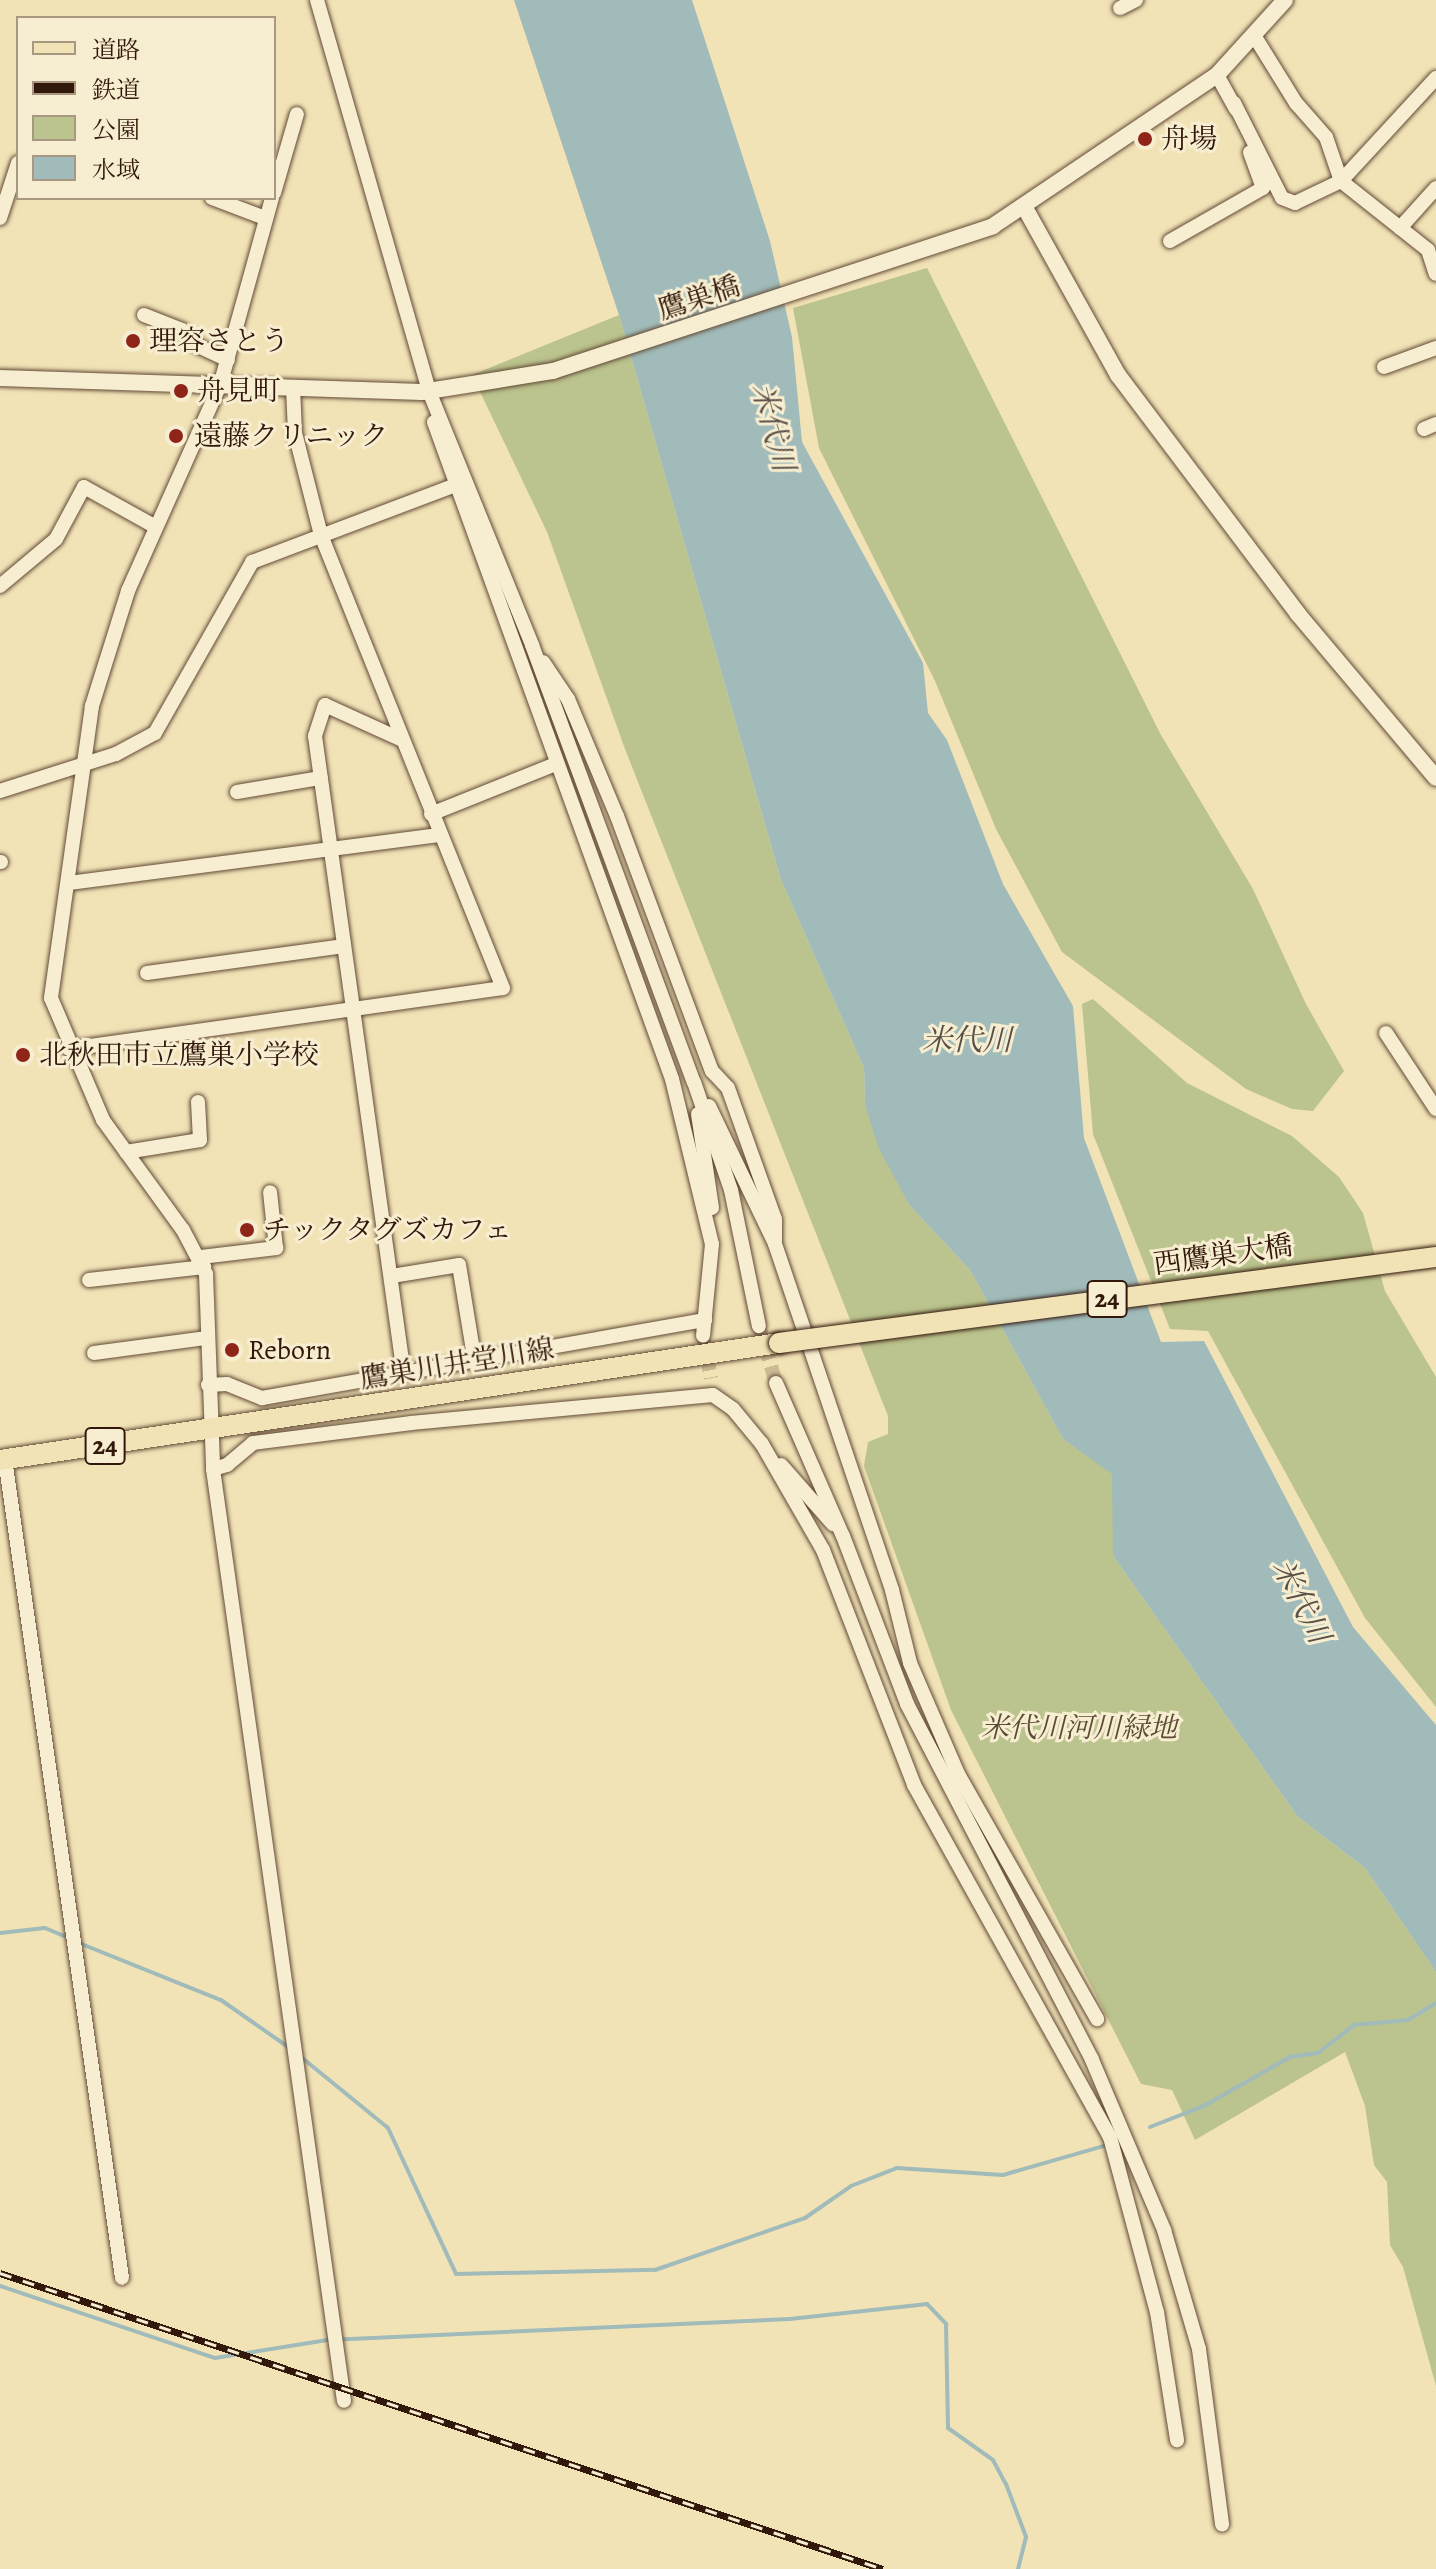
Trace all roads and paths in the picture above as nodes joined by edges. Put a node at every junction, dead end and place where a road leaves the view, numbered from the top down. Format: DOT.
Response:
graph roads {
  1 [pos="317,0"];
  2 [pos="1136,0"];
  3 [pos="1285,0"];
  4 [pos="1120,8"];
  5 [pos="1255,37"];
  6 [pos="1217,75"];
  7 [pos="1436,78"];
  8 [pos="1234,103"];
  9 [pos="297,114"];
  10 [pos="280,152"];
  11 [pos="16,169"];
  12 [pos="276,177"];
  13 [pos="1341,181"];
  14 [pos="1436,188"];
  15 [pos="217,200"];
  16 [pos="271,200"];
  17 [pos="1025,208"];
  18 [pos="0,218"];
  19 [pos="265,218"];
  20 [pos="1400,228"];
  21 [pos="1170,241"];
  22 [pos="1432,246"];
  23 [pos="1436,274"];
  24 [pos="144,315"];
  25 [pos="1436,348"];
  26 [pos="228,360"];
  27 [pos="1384,367"];
  28 [pos="0,378"];
  29 [pos="220,385"];
  30 [pos="293,387"];
  31 [pos="430,391"];
  32 [pos="453,486"];
  33 [pos="156,527"];
  34 [pos="321,535"];
  35 [pos="0,586"];
  36 [pos="532,645"];
  37 [pos="400,739"];
  38 [pos="556,764"];
  39 [pos="83,765"];
  40 [pos="321,778"];
  41 [pos="1436,778"];
  42 [pos="0,791"];
  43 [pos="237,792"];
  44 [pos="431,814"];
  45 [pos="439,835"];
  46 [pos="331,846"];
  47 [pos="69,883"];
  48 [pos="344,946"];
  49 [pos="147,973"];
  50 [pos="352,1010"];
  51 [pos="69,1049"];
  52 [pos="694,1082"];
  53 [pos="1436,1090"];
  54 [pos="198,1102"];
  55 [pos="1436,1109"];
  56 [pos="126,1152"];
  57 [pos="270,1192"];
  58 [pos="712,1244"];
  59 [pos="775,1244"];
  60 [pos="1436,1257"];
  61 [pos="203,1262"];
  62 [pos="392,1276"];
  63 [pos="89,1280"];
  64 [pos="705,1320"];
  65 [pos="759,1326"];
  66 [pos="703,1336"];
  67 [pos="207,1338"];
  68 [pos="779,1343"];
  69 [pos="94,1353"];
  70 [pos="475,1363"];
  71 [pos="404,1375"];
  72 [pos="711,1378"];
  73 [pos="776,1383"];
  74 [pos="208,1385"];
  75 [pos="713,1395"];
  76 [pos="210,1431"];
  77 [pos="762,1444"];
  78 [pos="2,1460"];
  79 [pos="213,1469"];
  80 [pos="843,1536"];
  81 [pos="1097,2019"];
  82 [pos="122,2278"];
  83 [pos="344,2401"];
  84 [pos="1177,2440"];
  85 [pos="1222,2524"];
  1 -- 31 [label="street"];
  2 -- 4 [label="street"];
  3 -- 5 [label="street, 鷹巣橋"];
  5 -- 6 [label="street, 鷹巣橋"];
  5 -- 13 [label="street"];
  6 -- 8 [label="street"];
  6 -- 17 [label="street, 鷹巣橋"];
  7 -- 13 [label="street"];
  8 -- 13 [label="street"];
  8 -- 21 [label="street"];
  9 -- 10 [label="street"];
  10 -- 12 [label="street"];
  11 -- 18 [label="street"];
  13 -- 20 [label="street"];
  14 -- 20 [label="street"];
  15 -- 19 [label="street"];
  16 -- 19 [label="street"];
  17 -- 31 [label="street, 鷹巣橋"];
  17 -- 41 [label="street"];
  19 -- 26 [label="street"];
  20 -- 22 [label="street"];
  22 -- 23 [label="street"];
  24 -- 26 [label="street"];
  25 -- 27 [label="street"];
  26 -- 29 [label="street"];
  28 -- 29 [label="street, 鷹巣橋"];
  29 -- 30 [label="street, 鷹巣橋"];
  29 -- 33 [label="street"];
  30 -- 31 [label="street, 鷹巣橋"];
  30 -- 34 [label="street"];
  31 -- 32 [label="street"];
  31 -- 36 [label="street"];
  32 -- 34 [label="street"];
  32 -- 38 [label="street"];
  33 -- 35 [label="street"];
  33 -- 39 [label="street"];
  34 -- 37 [label="street"];
  34 -- 39 [label="street"];
  36 -- 52 [label="street"];
  36 -- 59 [label="street"];
  37 -- 40 [label="street"];
  37 -- 44 [label="street"];
  38 -- 44 [label="street"];
  38 -- 58 [label="street"];
  39 -- 42 [label="street"];
  39 -- 47 [label="street"];
  40 -- 43 [label="street"];
  40 -- 46 [label="street"];
  44 -- 45 [label="street"];
  45 -- 46 [label="street"];
  45 -- 50 [label="street"];
  46 -- 47 [label="street"];
  46 -- 48 [label="street"];
  47 -- 51 [label="street"];
  48 -- 49 [label="street"];
  48 -- 50 [label="street"];
  50 -- 51 [label="street"];
  50 -- 62 [label="street"];
  51 -- 56 [label="street"];
  52 -- 58 [label="street"];
  52 -- 59 [label="street"];
  52 -- 65 [label="street"];
  53 -- 55 [label="street"];
  54 -- 56 [label="street"];
  56 -- 61 [label="street"];
  57 -- 61 [label="street"];
  58 -- 64 [label="street"];
  59 -- 81 [label="street"];
  60 -- 68 [label="main road, 西鷹巣大橋 / 24, bridge"];
  61 -- 63 [label="street"];
  61 -- 67 [label="street"];
  62 -- 70 [label="street"];
  62 -- 71 [label="street"];
  64 -- 66 [label="street"];
  64 -- 70 [label="street"];
  67 -- 69 [label="street"];
  67 -- 74 [label="street"];
  68 -- 76 [label="main road, 鷹巣川井堂川線 / 24"];
  70 -- 71 [label="street"];
  71 -- 74 [label="street"];
  72 -- 75 [label="street"];
  73 -- 80 [label="street"];
  74 -- 76 [label="street"];
  75 -- 77 [label="street"];
  75 -- 79 [label="street"];
  76 -- 78 [label="main road, 鷹巣川井堂川線 / 24"];
  76 -- 79 [label="street"];
  77 -- 80 [label="street"];
  77 -- 84 [label="street"];
  78 -- 82 [label="street"];
  79 -- 83 [label="street"];
  80 -- 85 [label="street"];
}
